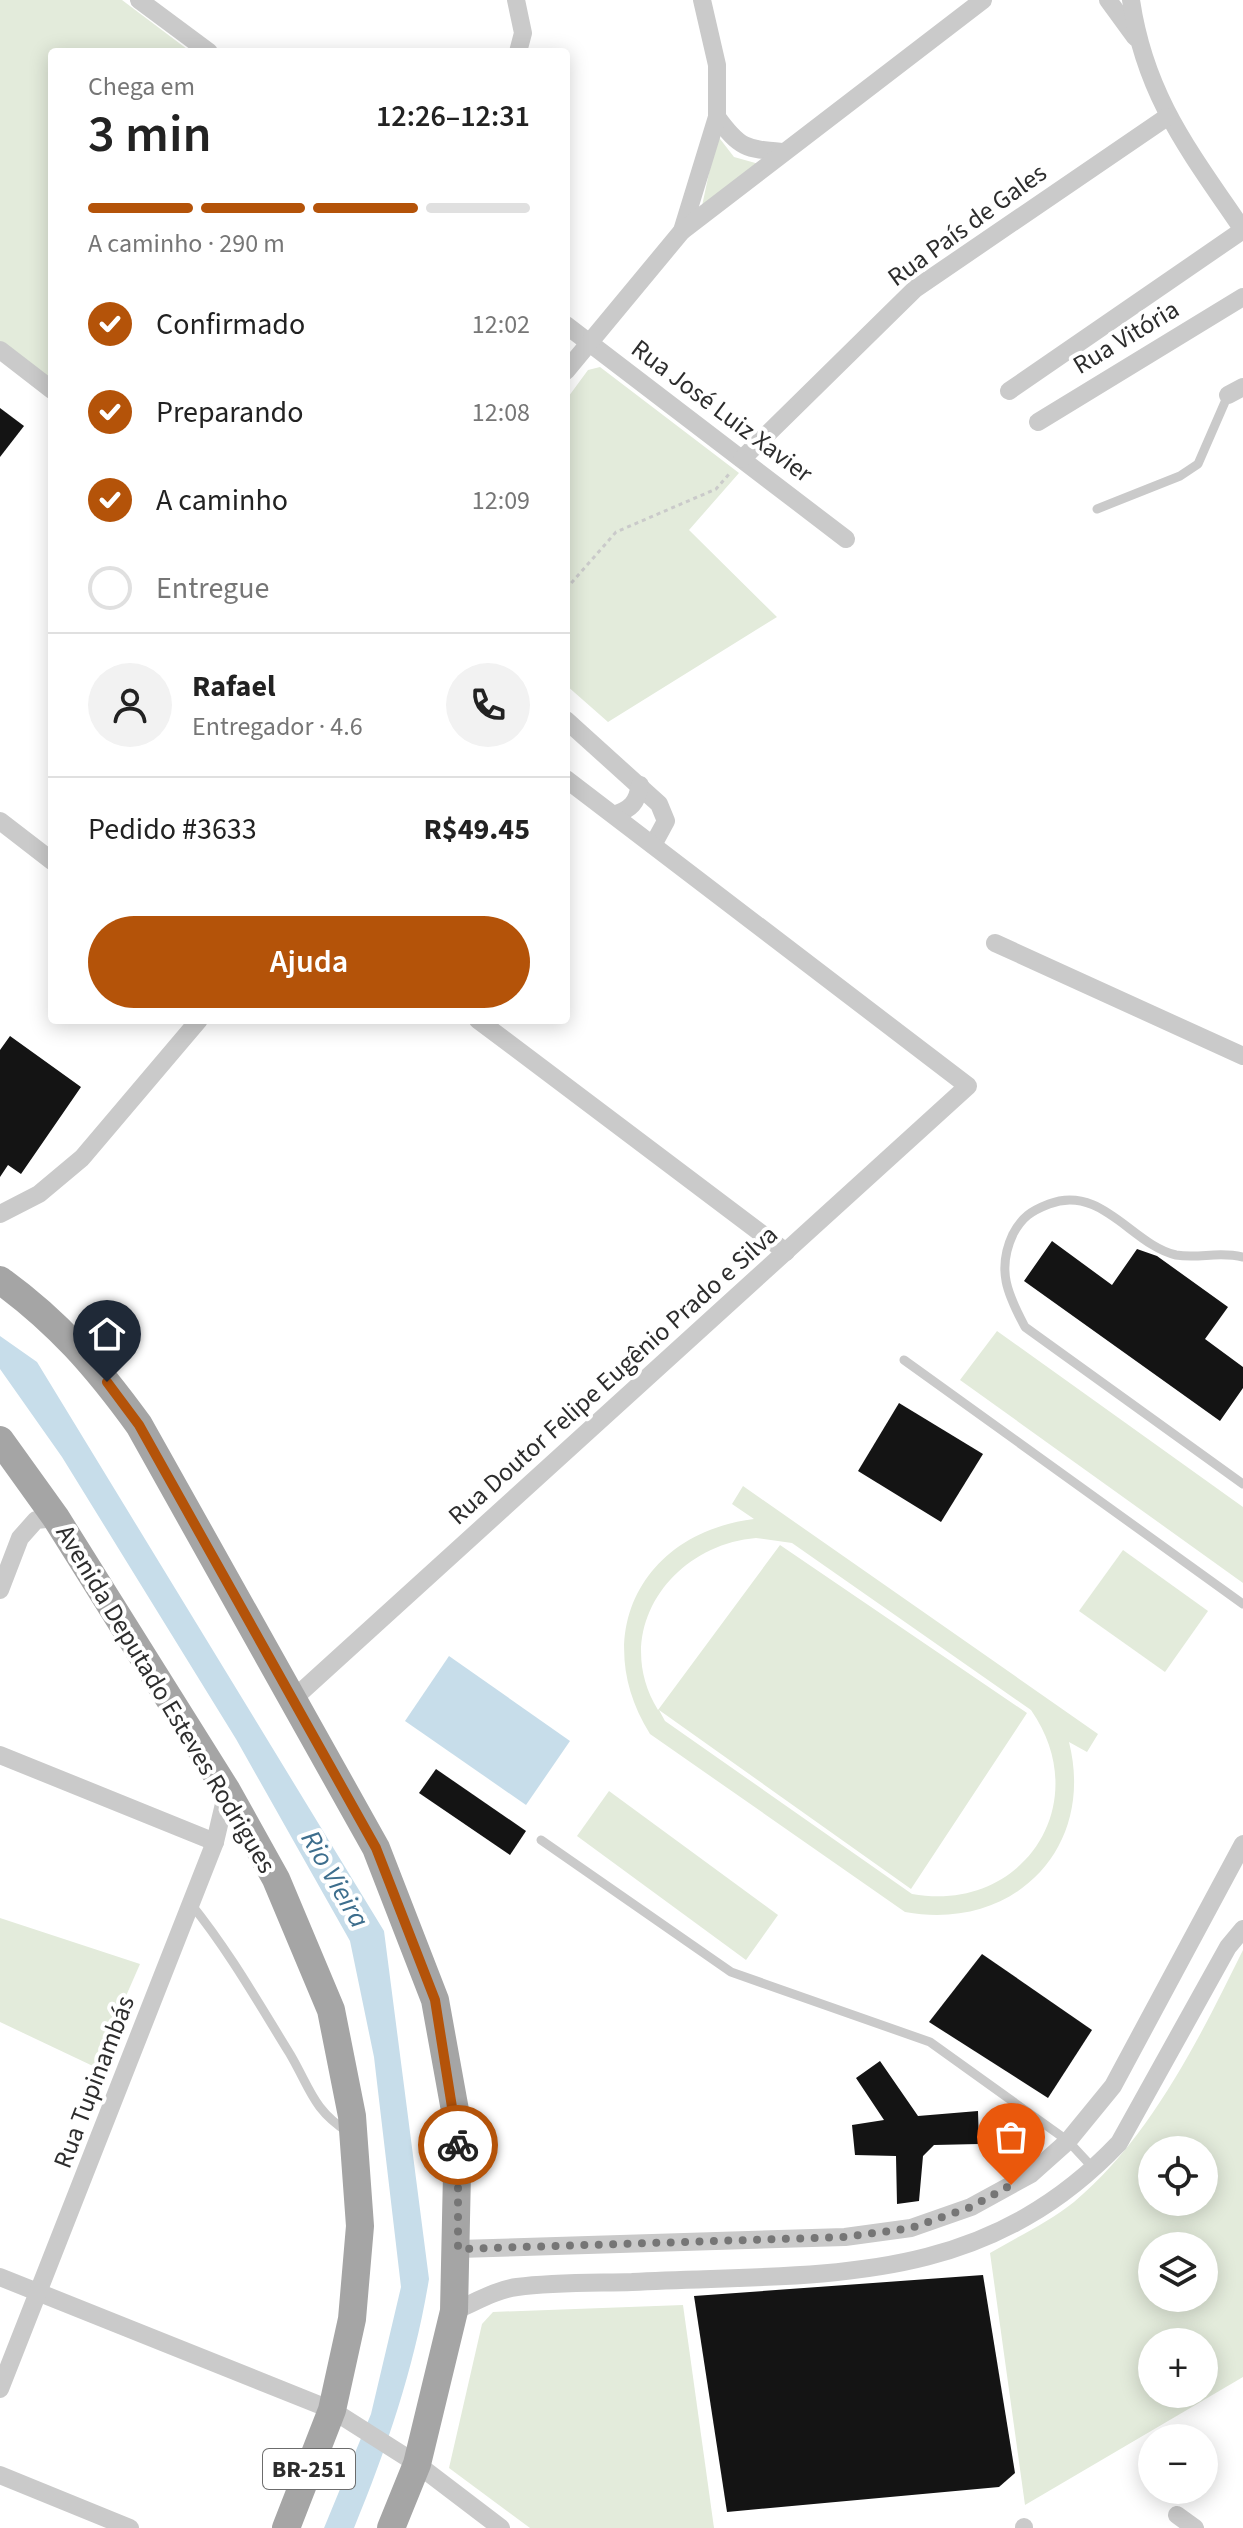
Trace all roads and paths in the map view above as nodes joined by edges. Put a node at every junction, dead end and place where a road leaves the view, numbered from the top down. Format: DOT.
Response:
graph roads {
  1 [pos="139,0"];
  2 [pos="516,0"];
  3 [pos="702,0"];
  4 [pos="983,0"];
  5 [pos="1108,0"];
  6 [pos="1131,0"];
  7 [pos="1137,39"];
  8 [pos="204,48"];
  9 [pos="519,48"];
  10 [pos="717,117"];
  11 [pos="1167,117"];
  12 [pos="784,152"];
  13 [pos="1243,230"];
  14 [pos="682,231"];
  15 [pos="1243,297"];
  16 [pos="570,328"];
  17 [pos="588,342"];
  18 [pos="0,350"];
  19 [pos="570,366"];
  20 [pos="48,387"];
  21 [pos="1009,391"];
  22 [pos="1235,391"];
  23 [pos="1038,422"];
  24 [pos="742,459"];
  25 [pos="1097,509"];
  26 [pos="846,539"];
  27 [pos="570,584"];
  28 [pos="570,724"];
  29 [pos="570,782"];
  30 [pos="640,785"];
  31 [pos="614,815"];
  32 [pos="0,821"];
  33 [pos="653,845"];
  34 [pos="48,858"];
  35 [pos="995,943"];
  36 [pos="196,1024"];
  37 [pos="483,1024"];
  38 [pos="1243,1056"];
  39 [pos="0,1214"];
  40 [pos="786,1252"];
  41 [pos="1243,1257"];
  42 [pos="0,1280"];
  43 [pos="904,1360"];
  44 [pos="0,1440"];
  45 [pos="1243,1484"];
  46 [pos="56,1518"];
  47 [pos="0,1590"];
  48 [pos="1243,1604"];
  49 [pos="291,1701"];
  50 [pos="0,1755"];
  51 [pos="227,1791"];
  52 [pos="541,1840"];
  53 [pos="215,1842"];
  54 [pos="1243,1844"];
  55 [pos="191,1904"];
  56 [pos="1243,1929"];
  57 [pos="354,2136"];
  58 [pos="1068,2141"];
  59 [pos="1094,2169"];
  60 [pos="729,2243"];
  61 [pos="458,2249"];
  62 [pos="732,2276"];
  63 [pos="0,2277"];
  64 [pos="40,2293"];
  65 [pos="454,2311"];
  66 [pos="0,2389"];
  67 [pos="343,2416"];
  68 [pos="407,2458"];
  69 [pos="0,2475"];
  70 [pos="1177,2515"];
  71 [pos="130,2528"];
  72 [pos="286,2528"];
  73 [pos="391,2528"];
  74 [pos="501,2528"];
  75 [pos="1195,2528"];
  1 -- 8 [label="street"];
  2 -- 9 [label="street"];
  3 -- 10 [label="street"];
  4 -- 12 [label="street"];
  5 -- 7 [label="street"];
  6 -- 7 [label="street"];
  7 -- 11 [label="street"];
  10 -- 12 [label="street"];
  10 -- 14 [label="street"];
  11 -- 13 [label="street"];
  11 -- 24 [label="street, Rua País de Gales"];
  12 -- 14 [label="street"];
  13 -- 21 [label="street"];
  14 -- 17 [label="street"];
  15 -- 23 [label="street, Rua Vitória"];
  16 -- 17 [label="street, Rua José Luiz Xavier"];
  17 -- 19 [label="street"];
  17 -- 24 [label="street, Rua José Luiz Xavier"];
  18 -- 20 [label="street"];
  22 -- 25 [label="lane"];
  24 -- 26 [label="street, Rua José Luiz Xavier"];
  24 -- 27 [label="path"];
  28 -- 30 [label="street"];
  29 -- 31 [label="street"];
  30 -- 31 [label="street"];
  30 -- 33 [label="street"];
  31 -- 33 [label="street"];
  32 -- 34 [label="street"];
  33 -- 40 [label="street, Rua Doutor Felipe Eugênio Prado e Silva"];
  35 -- 38 [label="street"];
  36 -- 39 [label="street"];
  37 -- 40 [label="street"];
  40 -- 49 [label="street, Rua Doutor Felipe Eugênio Prado e Silva"];
  41 -- 45 [label="lane"];
  42 -- 49 [label="main road"];
  43 -- 48 [label="lane"];
  44 -- 46 [label="main road, Avenida Deputado Esteves Rodrigues / BR-251"];
  46 -- 47 [label="street"];
  46 -- 51 [label="main road, Avenida Deputado Esteves Rodrigues / BR-251"];
  49 -- 61 [label="main road"];
  50 -- 53 [label="street"];
  51 -- 53 [label="street, Rua Tupinambás"];
  51 -- 57 [label="main road, Avenida Deputado Esteves Rodrigues / BR-251"];
  52 -- 58 [label="lane"];
  53 -- 55 [label="street, Rua Tupinambás"];
  54 -- 58 [label="street"];
  55 -- 57 [label="lane"];
  55 -- 64 [label="street, Rua Tupinambás"];
  56 -- 59 [label="street"];
  57 -- 67 [label="main road, Avenida Deputado Esteves Rodrigues / BR-251"];
  58 -- 59 [label="lane"];
  58 -- 60 [label="street"];
  59 -- 62 [label="street"];
  60 -- 61 [label="street"];
  60 -- 62 [label="street"];
  61 -- 65 [label="main road"];
  62 -- 65 [label="street"];
  63 -- 64 [label="street"];
  64 -- 66 [label="street, Rua Tupinambás"];
  64 -- 67 [label="street"];
  65 -- 68 [label="main road"];
  67 -- 68 [label="street"];
  67 -- 72 [label="main road, Avenida Deputado Esteves Rodrigues / BR-251"];
  68 -- 73 [label="main road"];
  68 -- 74 [label="street"];
  69 -- 71 [label="street"];
  70 -- 75 [label="street"];
}
